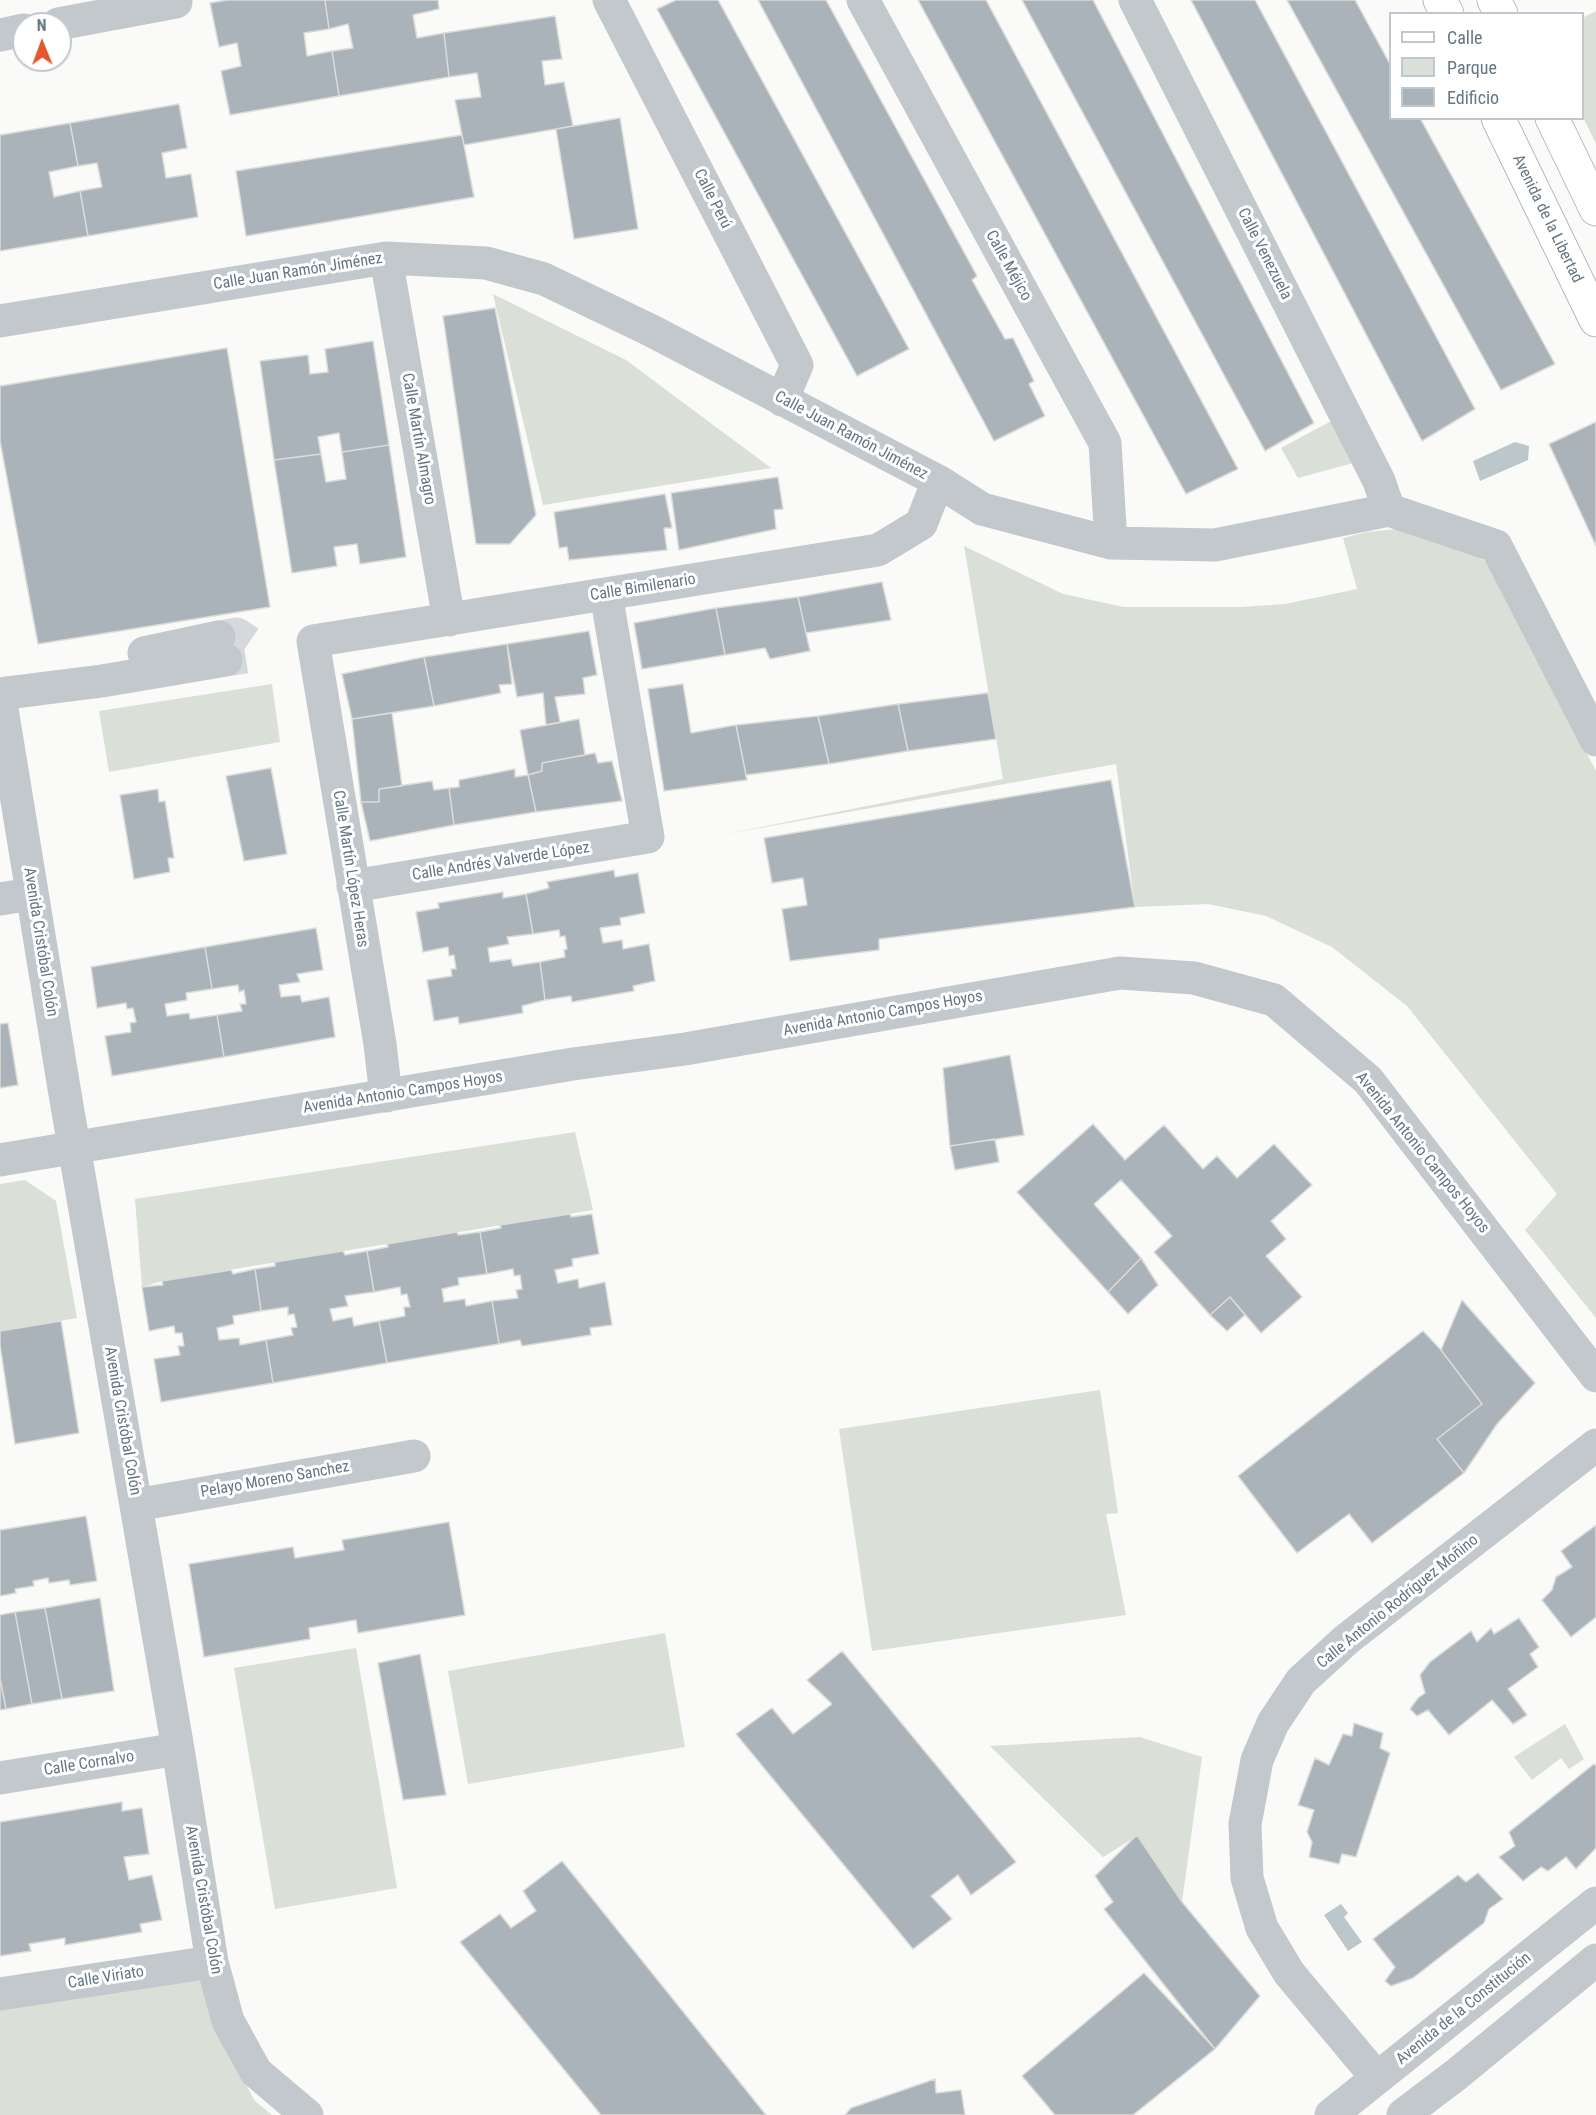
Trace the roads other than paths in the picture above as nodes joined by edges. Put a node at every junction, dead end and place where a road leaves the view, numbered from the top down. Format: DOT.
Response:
graph roads {
  1 [pos="609,0"];
  2 [pos="863,0"];
  3 [pos="1135,0"];
  4 [pos="177,2"];
  5 [pos="72,21"];
  6 [pos="1499,120"];
  7 [pos="1553,120"];
  8 [pos="1596,208"];
  9 [pos="386,258"];
  10 [pos="1596,320"];
  11 [pos="0,321"];
  12 [pos="782,400"];
  13 [pos="938,481"];
  14 [pos="1389,510"];
  15 [pos="1111,543"];
  16 [pos="606,594"];
  17 [pos="449,620"];
  18 [pos="313,642"];
  19 [pos="222,649"];
  20 [pos="0,697"];
  21 [pos="1596,740"];
  22 [pos="353,886"];
  23 [pos="32,894"];
  24 [pos="0,899"];
  25 [pos="386,1096"];
  26 [pos="74,1147"];
  27 [pos="0,1160"];
  28 [pos="1596,1376"];
  29 [pos="1596,1445"];
  30 [pos="414,1456"];
  31 [pos="136,1505"];
  32 [pos="178,1749"];
  33 [pos="0,1778"];
  34 [pos="1596,1903"];
  35 [pos="1596,1960"];
  36 [pos="212,1962"];
  37 [pos="0,1994"];
  38 [pos="1377,2078"];
  39 [pos="1405,2114"];
  40 [pos="307,2115"];
  41 [pos="1331,2115"];
  1 -- 12 [label="street, Calle Perú"];
  2 -- 15 [label="street, Calle Méjico"];
  3 -- 14 [label="street, Calle Venezuela"];
  4 -- 5 [label="street"];
  6 -- 10 [label="main road, Avenida de la Libertad"];
  7 -- 8 [label="main road"];
  9 -- 11 [label="street, Calle Juan Ramón Jiménez"];
  9 -- 12 [label="street, Calle Juan Ramón Jiménez"];
  9 -- 17 [label="street, Calle Martín Almagro"];
  12 -- 13 [label="street, Calle Juan Ramón Jiménez"];
  13 -- 15 [label="street, Calle Juan Ramón Jiménez"];
  13 -- 16 [label="street, Calle Bimilenario"];
  14 -- 15 [label="street, Calle Juan Ramón Jiménez"];
  14 -- 21 [label="street, Calle Juan Ramón Jiménez"];
  16 -- 17 [label="street, Calle Bimilenario"];
  16 -- 22 [label="street, Calle Andrés Valverde López"];
  17 -- 18 [label="street, Calle Bimilenario"];
  18 -- 22 [label="street, Calle Martín López Heras"];
  19 -- 19 [label="street"];
  20 -- 23 [label="street, Avenida Cristóbal Colón"];
  22 -- 25 [label="street, Calle Martín López Heras"];
  23 -- 24 [label="street"];
  23 -- 26 [label="street, Avenida Cristóbal Colón"];
  25 -- 26 [label="street, Avenida Antonio Campos Hoyos"];
  25 -- 28 [label="street, Avenida Antonio Campos Hoyos"];
  26 -- 27 [label="street, Avenida Antonio Campos Hoyos"];
  26 -- 31 [label="street, Avenida Cristóbal Colón"];
  29 -- 38 [label="street, Calle Antonio Rodríguez Moñino"];
  30 -- 31 [label="street, Pelayo Moreno Sanchez"];
  31 -- 32 [label="street, Avenida Cristóbal Colón"];
  32 -- 33 [label="street, Calle Cornalvo"];
  32 -- 36 [label="street, Avenida Cristóbal Colón"];
  34 -- 38 [label="street, Avenida de la Constitución"];
  35 -- 39 [label="street"];
  36 -- 37 [label="street, Calle Viriato"];
  36 -- 40 [label="street, Avenida Cristóbal Colón"];
  38 -- 41 [label="street, Avenida de la Constitución"];
}
